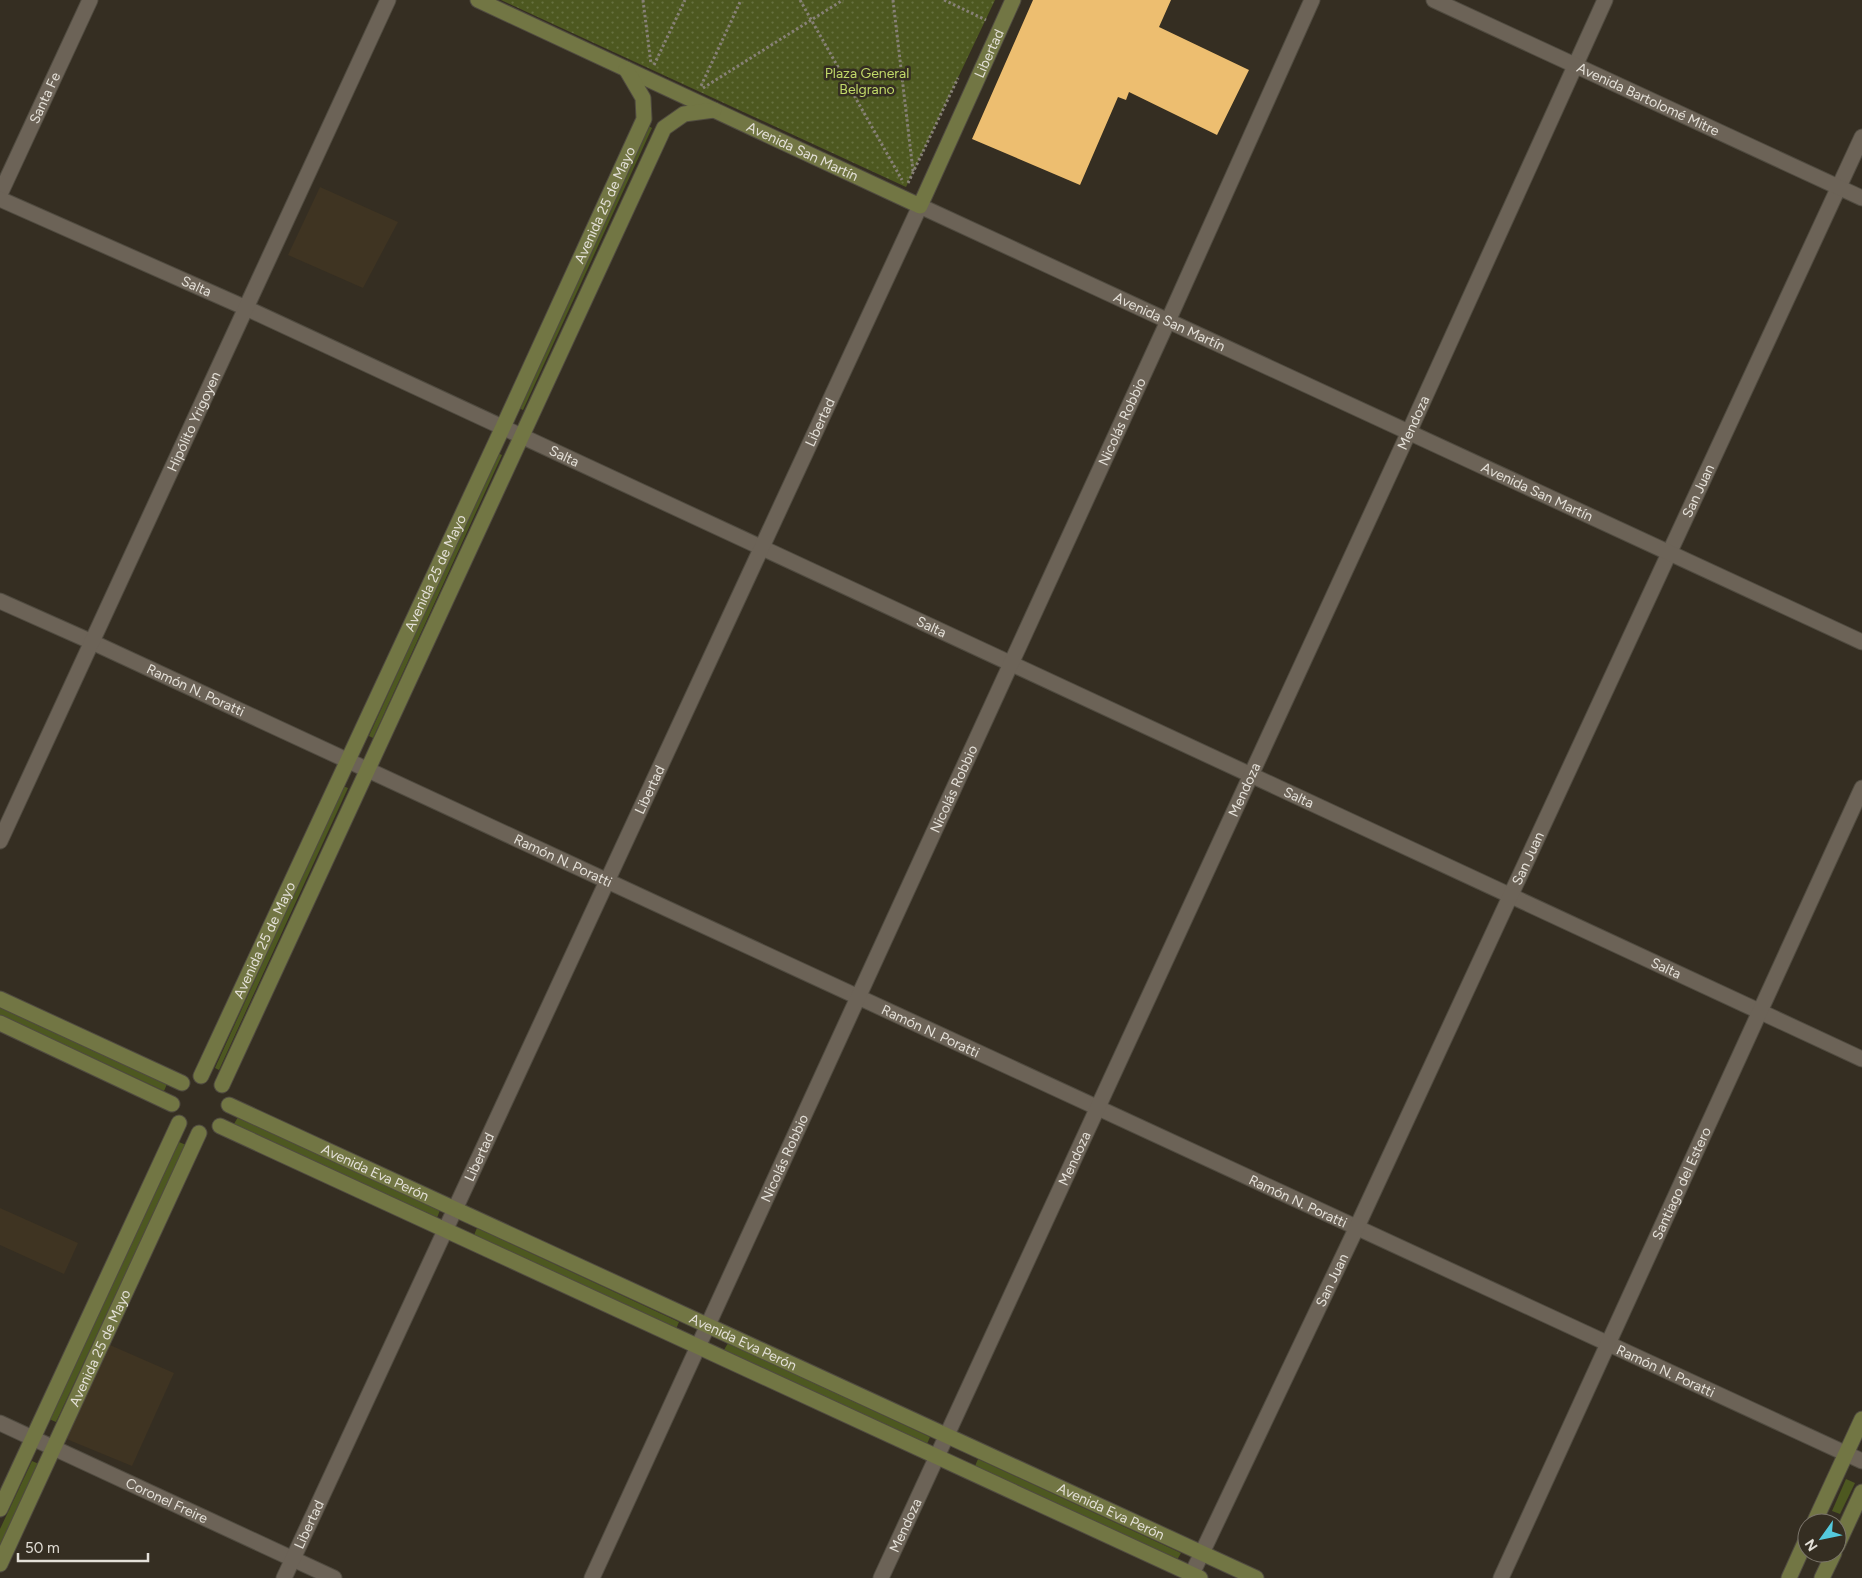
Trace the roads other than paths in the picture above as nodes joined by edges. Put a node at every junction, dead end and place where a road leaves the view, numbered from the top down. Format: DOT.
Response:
graph roads {
  1 [pos="90,0"];
  2 [pos="388,0"];
  3 [pos="478,0"];
  4 [pos="1013,0"];
  5 [pos="1312,0"];
  6 [pos="1434,0"];
  7 [pos="1605,0"];
  8 [pos="1574,65"];
  9 [pos="626,69"];
  10 [pos="714,110"];
  11 [pos="1862,137"];
  12 [pos="1839,187"];
  13 [pos="0,194"];
  14 [pos="0,198"];
  15 [pos="1862,198"];
  16 [pos="920,206"];
  17 [pos="246,308"];
  18 [pos="1168,321"];
  19 [pos="503,428"];
  20 [pos="1409,432"];
  21 [pos="522,437"];
  22 [pos="762,548"];
  23 [pos="1670,554"];
  24 [pos="0,601"];
  25 [pos="92,642"];
  26 [pos="1862,642"];
  27 [pos="1011,664"];
  28 [pos="348,760"];
  29 [pos="368,770"];
  30 [pos="1251,775"];
  31 [pos="1862,788"];
  32 [pos="0,842"];
  33 [pos="607,880"];
  34 [pos="1510,895"];
  35 [pos="858,996"];
  36 [pos="0,999"];
  37 [pos="1760,1011"];
  38 [pos="0,1023"];
  39 [pos="1862,1059"];
  40 [pos="201,1076"];
  41 [pos="182,1083"];
  42 [pos="222,1085"];
  43 [pos="172,1104"];
  44 [pos="229,1105"];
  45 [pos="1098,1107"];
  46 [pos="179,1123"];
  47 [pos="220,1126"];
  48 [pos="199,1133"];
  49 [pos="455,1209"];
  50 [pos="1356,1229"];
  51 [pos="445,1230"];
  52 [pos="707,1325"];
  53 [pos="1608,1343"];
  54 [pos="698,1346"];
  55 [pos="1862,1419"];
  56 [pos="0,1423"];
  57 [pos="946,1435"];
  58 [pos="33,1438"];
  59 [pos="54,1448"];
  60 [pos="1846,1453"];
  61 [pos="937,1456"];
  62 [pos="1862,1461"];
  63 [pos="1862,1492"];
  64 [pos="0,1509"];
  65 [pos="1819,1513"];
  66 [pos="1847,1524"];
  67 [pos="1202,1553"];
  68 [pos="293,1559"];
  69 [pos="1797,1560"];
  70 [pos="1829,1563"];
  71 [pos="0,1564"];
  72 [pos="1194,1577"];
  73 [pos="284,1578"];
  74 [pos="334,1578"];
  75 [pos="592,1578"];
  76 [pos="881,1578"];
  77 [pos="1256,1578"];
  78 [pos="1501,1578"];
  79 [pos="1789,1578"];
  80 [pos="1822,1578"];
  1 -- 13 [label="street, Santa Fe"];
  2 -- 17 [label="street, Hipólito Yrigoyen"];
  3 -- 9 [label="main road, Avenida San Martín"];
  4 -- 16 [label="main road, Libertad"];
  5 -- 18 [label="street, Nicolás Robbio"];
  6 -- 8 [label="street, Avenida Bartolomé Mitre"];
  7 -- 8 [label="street, Mendoza"];
  8 -- 12 [label="street, Avenida Bartolomé Mitre"];
  8 -- 20 [label="street, Mendoza"];
  9 -- 10 [label="main road, Avenida San Martín"];
  9 -- 19 [label="main road, Avenida 25 de Mayo"];
  10 -- 16 [label="main road, Avenida San Martín"];
  10 -- 21 [label="main road, Avenida 25 de Mayo"];
  11 -- 12 [label="street, San Juan"];
  12 -- 15 [label="street, Avenida Bartolomé Mitre"];
  12 -- 23 [label="street, San Juan"];
  14 -- 17 [label="street, Salta"];
  16 -- 18 [label="street, Avenida San Martín"];
  16 -- 22 [label="street, Libertad"];
  17 -- 19 [label="street, Salta"];
  17 -- 25 [label="street, Hipólito Yrigoyen"];
  18 -- 20 [label="street, Avenida San Martín"];
  18 -- 27 [label="street, Nicolás Robbio"];
  19 -- 21 [label="street, Salta"];
  19 -- 28 [label="main road, Avenida 25 de Mayo"];
  20 -- 23 [label="street, Avenida San Martín"];
  20 -- 30 [label="street, Mendoza"];
  21 -- 22 [label="street, Salta"];
  21 -- 29 [label="main road, Avenida 25 de Mayo"];
  22 -- 27 [label="street, Salta"];
  22 -- 33 [label="street, Libertad"];
  23 -- 26 [label="street, Avenida San Martín"];
  23 -- 34 [label="street, San Juan"];
  24 -- 25 [label="street, Ramón N. Poratti"];
  25 -- 28 [label="street, Ramón N. Poratti"];
  25 -- 32 [label="street, Hipólito Yrigoyen"];
  27 -- 30 [label="street, Salta"];
  27 -- 35 [label="street, Nicolás Robbio"];
  28 -- 29 [label="street, Ramón N. Poratti"];
  28 -- 40 [label="main road, Avenida 25 de Mayo"];
  29 -- 33 [label="street, Ramón N. Poratti"];
  29 -- 42 [label="main road, Avenida 25 de Mayo"];
  30 -- 34 [label="street, Salta"];
  30 -- 45 [label="street, Mendoza"];
  31 -- 37 [label="street, Santiago del Estero"];
  33 -- 35 [label="street, Ramón N. Poratti"];
  33 -- 49 [label="street, Libertad"];
  34 -- 37 [label="street, Salta"];
  34 -- 50 [label="street, San Juan"];
  35 -- 45 [label="street, Ramón N. Poratti"];
  35 -- 52 [label="street, Nicolás Robbio"];
  36 -- 41 [label="main road"];
  37 -- 39 [label="street, Salta"];
  37 -- 53 [label="street, Santiago del Estero"];
  38 -- 43 [label="main road"];
  40 -- 41 [label="main road"];
  40 -- 42 [label="main road"];
  41 -- 43 [label="main road"];
  42 -- 44 [label="main road"];
  43 -- 46 [label="main road"];
  44 -- 47 [label="main road"];
  44 -- 49 [label="main road, Avenida Eva Perón"];
  45 -- 50 [label="street, Ramón N. Poratti"];
  45 -- 57 [label="street, Mendoza"];
  46 -- 48 [label="main road"];
  46 -- 58 [label="main road, Avenida 25 de Mayo"];
  47 -- 48 [label="main road"];
  47 -- 51 [label="main road, Avenida Eva Perón"];
  48 -- 59 [label="main road, Avenida 25 de Mayo"];
  49 -- 51 [label="street, Libertad"];
  49 -- 52 [label="main road, Avenida Eva Perón"];
  50 -- 53 [label="street, Ramón N. Poratti"];
  50 -- 67 [label="street, San Juan"];
  51 -- 54 [label="main road, Avenida Eva Perón"];
  51 -- 68 [label="street, Libertad"];
  52 -- 54 [label="street, Nicolás Robbio"];
  52 -- 57 [label="main road, Avenida Eva Perón"];
  53 -- 60 [label="street, Ramón N. Poratti"];
  53 -- 78 [label="street, Santiago del Estero"];
  54 -- 61 [label="main road, Avenida Eva Perón"];
  54 -- 75 [label="street, Nicolás Robbio"];
  55 -- 60 [label="main road"];
  56 -- 58 [label="street, Coronel Freire"];
  57 -- 61 [label="street, Mendoza"];
  57 -- 67 [label="main road, Avenida Eva Perón"];
  58 -- 59 [label="street, Coronel Freire"];
  58 -- 64 [label="main road, Avenida 25 de Mayo"];
  59 -- 68 [label="street, Coronel Freire"];
  59 -- 71 [label="main road, Avenida 25 de Mayo"];
  60 -- 62 [label="street, Ramón N. Poratti"];
  60 -- 65 [label="main road"];
  61 -- 72 [label="main road, Avenida Eva Perón"];
  61 -- 76 [label="street, Mendoza"];
  63 -- 66 [label="main road"];
  67 -- 72 [label="street, San Juan"];
  67 -- 77 [label="main road, Avenida Eva Perón"];
  68 -- 73 [label="street, Libertad"];
  68 -- 74 [label="street, Coronel Freire"];
  69 -- 79 [label="main road"];
  70 -- 80 [label="main road"];
}
